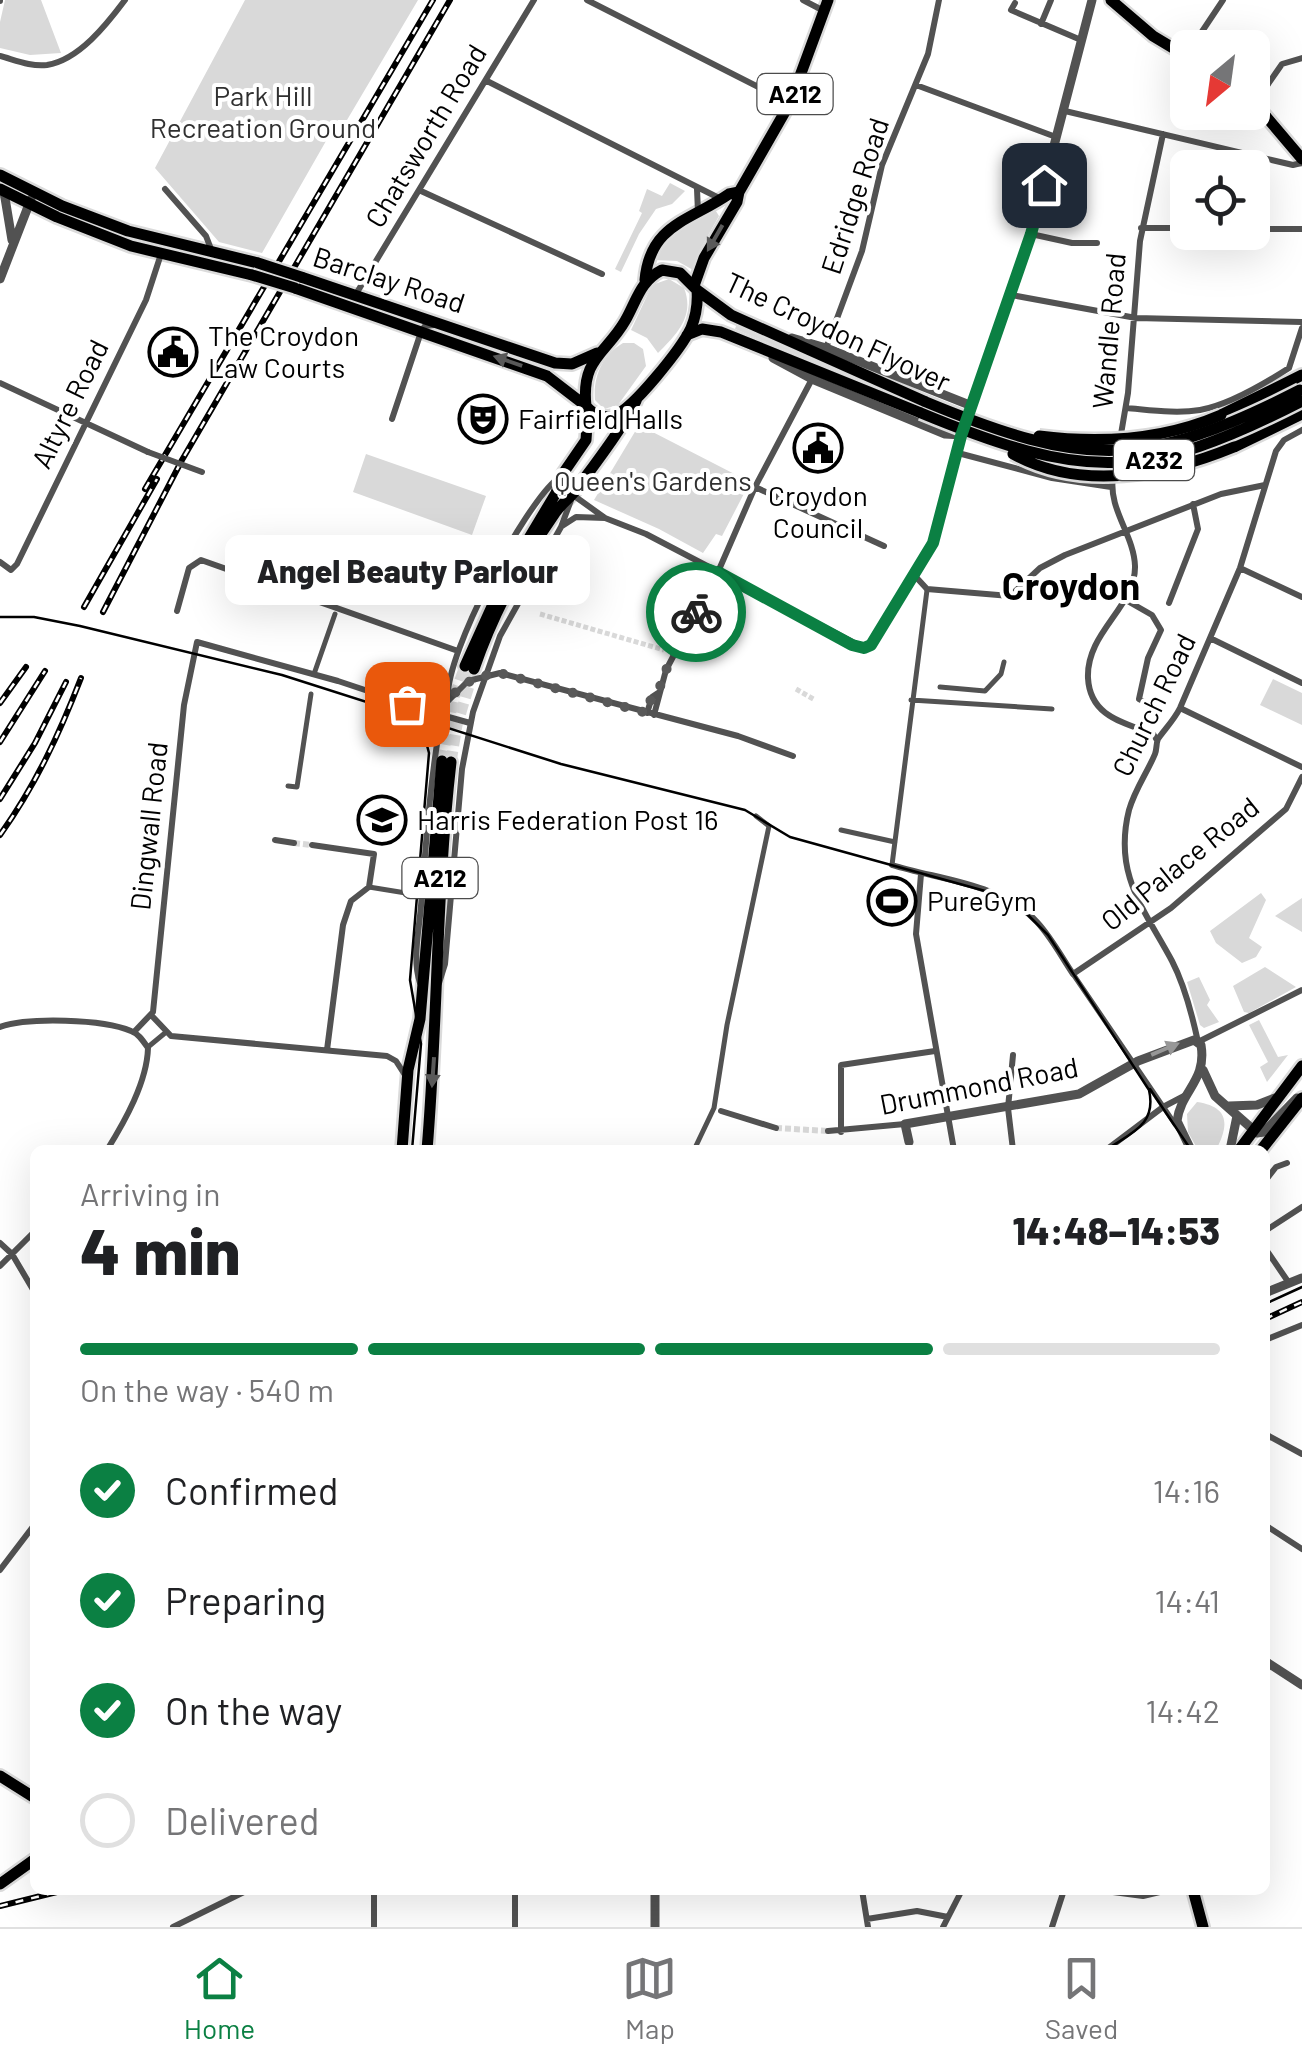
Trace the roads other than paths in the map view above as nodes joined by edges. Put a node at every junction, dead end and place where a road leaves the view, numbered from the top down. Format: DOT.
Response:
graph roads {
  1 [pos="125,0"];
  2 [pos="534,0"];
  3 [pos="588,0"];
  4 [pos="803,0"];
  5 [pos="938,0"];
  6 [pos="1051,0"];
  7 [pos="1092,0"];
  8 [pos="1111,0"];
  9 [pos="1223,0"];
  10 [pos="1015,4"];
  11 [pos="826,6"];
  12 [pos="1041,24"];
  13 [pos="1203,30"];
  14 [pos="1082,41"];
  15 [pos="1170,44"];
  16 [pos="0,56"];
  17 [pos="1302,58"];
  18 [pos="1270,80"];
  19 [pos="487,81"];
  20 [pos="916,85"];
  21 [pos="790,103"];
  22 [pos="1065,111"];
  23 [pos="1270,121"];
  24 [pos="1163,134"];
  25 [pos="1057,137"];
  26 [pos="1302,161"];
  27 [pos="0,176"];
  28 [pos="697,188"];
  29 [pos="165,189"];
  30 [pos="2,190"];
  31 [pos="420,191"];
  32 [pos="738,192"];
  33 [pos="31,198"];
  34 [pos="721,199"];
  35 [pos="698,212"];
  36 [pos="1142,228"];
  37 [pos="1170,228"];
  38 [pos="1270,229"];
  39 [pos="1302,229"];
  40 [pos="1031,234"];
  41 [pos="12,243"];
  42 [pos="1097,243"];
  43 [pos="161,248"];
  44 [pos="212,250"];
  45 [pos="255,269"];
  46 [pos="602,274"];
  47 [pos="0,280"];
  48 [pos="645,280"];
  49 [pos="298,282"];
  50 [pos="696,288"];
  51 [pos="356,294"];
  52 [pos="1010,294"];
  53 [pos="370,299"];
  54 [pos="1136,318"];
  55 [pos="446,324"];
  56 [pos="1302,325"];
  57 [pos="421,332"];
  58 [pos="687,335"];
  59 [pos="773,335"];
  60 [pos="758,348"];
  61 [pos="826,348"];
  62 [pos="597,353"];
  63 [pos="1302,375"];
  64 [pos="812,378"];
  65 [pos="0,383"];
  66 [pos="1302,388"];
  67 [pos="640,394"];
  68 [pos="1302,402"];
  69 [pos="972,406"];
  70 [pos="924,407"];
  71 [pos="587,408"];
  72 [pos="1126,408"];
  73 [pos="1302,414"];
  74 [pos="392,419"];
  75 [pos="86,423"];
  76 [pos="1302,430"];
  77 [pos="961,436"];
  78 [pos="1015,436"];
  79 [pos="997,443"];
  80 [pos="958,453"];
  81 [pos="202,472"];
  82 [pos="562,475"];
  83 [pos="1266,485"];
  84 [pos="755,487"];
  85 [pos="1111,488"];
  86 [pos="573,494"];
  87 [pos="1192,504"];
  88 [pos="604,518"];
  89 [pos="561,526"];
  90 [pos="1124,531"];
  91 [pos="884,546"];
  92 [pos="0,562"];
  93 [pos="1240,568"];
  94 [pos="718,572"];
  95 [pos="915,576"];
  96 [pos="1179,581"];
  97 [pos="1190,585"];
  98 [pos="928,589"];
  99 [pos="1302,597"];
  100 [pos="1124,599"];
  101 [pos="1170,604"];
  102 [pos="177,612"];
  103 [pos="335,614"];
  104 [pos="1212,639"];
  105 [pos="458,652"];
  106 [pos="1004,662"];
  107 [pos="475,670"];
  108 [pos="314,674"];
  109 [pos="1302,684"];
  110 [pos="940,687"];
  111 [pos="950,688"];
  112 [pos="985,691"];
  113 [pos="310,694"];
  114 [pos="911,700"];
  115 [pos="446,702"];
  116 [pos="946,703"];
  117 [pos="407,704"];
  118 [pos="986,706"];
  119 [pos="1180,708"];
  120 [pos="1052,709"];
  121 [pos="1159,709"];
  122 [pos="651,714"];
  123 [pos="443,718"];
  124 [pos="470,724"];
  125 [pos="1157,740"];
  126 [pos="793,756"];
  127 [pos="447,762"];
  128 [pos="1302,766"];
  129 [pos="1302,777"];
  130 [pos="288,786"];
  131 [pos="756,816"];
  132 [pos="841,830"];
  133 [pos="275,840"];
  134 [pos="895,842"];
  135 [pos="294,843"];
  136 [pos="312,845"];
  137 [pos="892,864"];
  138 [pos="921,874"];
  139 [pos="369,887"];
  140 [pos="412,894"];
  141 [pos="1150,923"];
  142 [pos="1073,974"];
  143 [pos="1302,990"];
  144 [pos="428,992"];
  145 [pos="152,1016"];
  146 [pos="0,1027"];
  147 [pos="134,1032"];
  148 [pos="165,1033"];
  149 [pos="1198,1042"];
  150 [pos="148,1048"];
  151 [pos="328,1050"];
  152 [pos="935,1051"];
  153 [pos="1013,1055"];
  154 [pos="1202,1062"];
  155 [pos="1133,1064"];
  156 [pos="1302,1066"];
  157 [pos="407,1082"];
  158 [pos="1188,1094"];
  159 [pos="1215,1096"];
  160 [pos="1302,1096"];
  161 [pos="1275,1098"];
  162 [pos="1229,1106"];
  163 [pos="1163,1107"];
  164 [pos="1008,1108"];
  165 [pos="718,1109"];
  166 [pos="1237,1116"];
  167 [pos="948,1118"];
  168 [pos="905,1124"];
  169 [pos="776,1128"];
  170 [pos="1252,1129"];
  171 [pos="1180,1130"];
  172 [pos="828,1132"];
  173 [pos="841,1132"];
  174 [pos="908,1142"];
  175 [pos="110,1145"];
  176 [pos="402,1145"];
  177 [pos="427,1145"];
  178 [pos="697,1145"];
  179 [pos="953,1145"];
  180 [pos="1012,1145"];
  181 [pos="1113,1145"];
  182 [pos="1188,1145"];
  183 [pos="1231,1145"];
  184 [pos="1241,1145"];
  185 [pos="1265,1145"];
  186 [pos="1287,1163"];
  187 [pos="1270,1175"];
  188 [pos="1302,1207"];
  189 [pos="1270,1227"];
  190 [pos="30,1236"];
  191 [pos="0,1243"];
  192 [pos="12,1254"];
  193 [pos="1270,1255"];
  194 [pos="0,1266"];
  195 [pos="1302,1278"];
  196 [pos="1289,1283"];
  197 [pos="30,1285"];
  198 [pos="1270,1291"];
  199 [pos="1302,1325"];
  200 [pos="1270,1338"];
  201 [pos="1270,1437"];
  202 [pos="1302,1454"];
  203 [pos="1270,1529"];
  204 [pos="30,1533"];
  205 [pos="1302,1549"];
  206 [pos="0,1570"];
  207 [pos="1270,1664"];
  208 [pos="1302,1685"];
  209 [pos="0,1776"];
  210 [pos="30,1795"];
  211 [pos="30,1863"];
  212 [pos="0,1884"];
  213 [pos="239,1895"];
  214 [pos="374,1895"];
  215 [pos="515,1895"];
  216 [pos="655,1895"];
  217 [pos="863,1895"];
  218 [pos="959,1895"];
  219 [pos="1062,1895"];
  220 [pos="1194,1895"];
  221 [pos="948,1917"];
  222 [pos="189,1923"];
  223 [pos="868,1923"];
  224 [pos="172,1927"];
  225 [pos="374,1927"];
  226 [pos="515,1927"];
  227 [pos="655,1927"];
  228 [pos="943,1927"];
  229 [pos="1052,1927"];
  230 [pos="1202,1927"];
  1 -- 16 [label="street"];
  2 -- 19 [label="street, Chatsworth Road"];
  3 -- 21 [label="street"];
  4 -- 11 [label="street"];
  5 -- 20 [label="street, Edridge Road"];
  6 -- 12 [label="street"];
  7 -- 14 [label="street"];
  8 -- 15 [label="main road"];
  9 -- 13 [label="street"];
  10 -- 12 [label="street"];
  11 -- 21 [label="main road, A212"];
  12 -- 14 [label="street"];
  14 -- 22 [label="street"];
  17 -- 18 [label="street"];
  19 -- 28 [label="street"];
  19 -- 31 [label="street, Chatsworth Road"];
  20 -- 25 [label="street"];
  20 -- 61 [label="street, Edridge Road"];
  21 -- 32 [label="main road, A212"];
  22 -- 24 [label="street"];
  22 -- 25 [label="street"];
  23 -- 26 [label="main road"];
  24 -- 26 [label="street"];
  24 -- 36 [label="street, Wandle Road"];
  25 -- 40 [label="street"];
  27 -- 33 [label="main road"];
  28 -- 34 [label="street"];
  28 -- 35 [label="street"];
  29 -- 44 [label="street"];
  30 -- 33 [label="main road"];
  30 -- 41 [label="street"];
  31 -- 46 [label="street"];
  31 -- 51 [label="street, Chatsworth Road"];
  32 -- 34 [label="main road"];
  32 -- 50 [label="main road, A212, one-way"];
  33 -- 41 [label="street"];
  33 -- 43 [label="main road"];
  34 -- 35 [label="main road"];
  35 -- 48 [label="main road"];
  36 -- 37 [label="street"];
  36 -- 54 [label="street, Wandle Road"];
  38 -- 39 [label="street"];
  40 -- 42 [label="street"];
  40 -- 52 [label="street"];
  41 -- 47 [label="street"];
  43 -- 44 [label="main road, Barclay Road"];
  43 -- 45 [label="main road, Barclay Road"];
  43 -- 75 [label="street, Altyre Road"];
  44 -- 45 [label="main road, Barclay Road"];
  45 -- 49 [label="main road, Barclay Road, bridge"];
  48 -- 50 [label="main road"];
  48 -- 62 [label="main road"];
  49 -- 51 [label="main road, Barclay Road"];
  49 -- 57 [label="main road, Barclay Road"];
  50 -- 58 [label="main road"];
  50 -- 59 [label="main road, The Croydon Flyover / A232"];
  51 -- 53 [label="main road, Barclay Road"];
  52 -- 54 [label="street"];
  52 -- 69 [label="street"];
  53 -- 55 [label="main road, Barclay Road"];
  53 -- 57 [label="street"];
  54 -- 56 [label="street"];
  54 -- 72 [label="street, Wandle Road"];
  55 -- 57 [label="street"];
  55 -- 62 [label="main road, Barclay Road"];
  56 -- 72 [label="street"];
  71 -- 57 [label="main road, Barclay Road, one-way"];
  57 -- 74 [label="street"];
  58 -- 60 [label="main road, The Croydon Flyover / A232"];
  58 -- 67 [label="main road"];
  59 -- 61 [label="street"];
  59 -- 70 [label="main road, The Croydon Flyover / A232"];
  60 -- 64 [label="street"];
  60 -- 70 [label="main road, The Croydon Flyover / A232"];
  61 -- 69 [label="street"];
  62 -- 71 [label="main road"];
  63 -- 78 [label="main road, bridge"];
  64 -- 77 [label="street"];
  64 -- 84 [label="street"];
  65 -- 75 [label="street"];
  66 -- 78 [label="main road, The Croydon Flyover / A232, bridge"];
  67 -- 71 [label="main road"];
  67 -- 86 [label="main road"];
  68 -- 79 [label="main road, The Croydon Flyover / A232, bridge"];
  69 -- 77 [label="street"];
  70 -- 78 [label="main road, The Croydon Flyover / A232, bridge"];
  70 -- 79 [label="main road, The Croydon Flyover / A232, bridge"];
  71 -- 82 [label="main road"];
  72 -- 85 [label="street, Wandle Road"];
  73 -- 79 [label="main road, bridge"];
  75 -- 81 [label="street, bridge"];
  75 -- 92 [label="street, Altyre Road"];
  76 -- 83 [label="street, Church Road"];
  77 -- 80 [label="street"];
  80 -- 85 [label="street"];
  80 -- 95 [label="street"];
  82 -- 105 [label="street"];
  82 -- 107 [label="main road"];
  83 -- 87 [label="street"];
  83 -- 93 [label="street, Church Road"];
  84 -- 91 [label="street"];
  84 -- 94 [label="street"];
  85 -- 90 [label="street, Wandle Road"];
  86 -- 88 [label="street"];
  86 -- 89 [label="street"];
  86 -- 107 [label="main road"];
  87 -- 90 [label="street"];
  87 -- 96 [label="street"];
  88 -- 89 [label="street"];
  88 -- 94 [label="street"];
  89 -- 107 [label="street"];
  90 -- 98 [label="street"];
  90 -- 100 [label="street, Wandle Road"];
  93 -- 99 [label="street"];
  93 -- 104 [label="street, Church Road"];
  94 -- 95 [label="street"];
  94 -- 122 [label="street"];
  95 -- 98 [label="street"];
  96 -- 97 [label="street"];
  96 -- 101 [label="street"];
  98 -- 114 [label="street"];
  100 -- 121 [label="street"];
  100 -- 125 [label="street"];
  102 -- 105 [label="street"];
  103 -- 108 [label="street"];
  104 -- 109 [label="street"];
  104 -- 119 [label="street, Church Road"];
  105 -- 115 [label="street"];
  106 -- 112 [label="street"];
  107 -- 115 [label="street"];
  107 -- 122 [label="street"];
  107 -- 124 [label="street"];
  108 -- 117 [label="street"];
  108 -- 145 [label="street, Dingwall Road"];
  110 -- 111 [label="street"];
  111 -- 112 [label="street"];
  111 -- 116 [label="street"];
  112 -- 118 [label="street"];
  113 -- 130 [label="street"];
  114 -- 116 [label="street"];
  114 -- 134 [label="street"];
  115 -- 117 [label="street"];
  115 -- 123 [label="street"];
  116 -- 118 [label="street"];
  117 -- 123 [label="street"];
  118 -- 120 [label="street"];
  119 -- 125 [label="street, Church Road"];
  119 -- 128 [label="street"];
  122 -- 126 [label="street"];
  123 -- 124 [label="street"];
  123 -- 144 [label="street"];
  124 -- 144 [label="street"];
  125 -- 141 [label="street, Church Road"];
  127 -- 144 [label="main road, A212"];
  129 -- 141 [label="street, Old Palace Road"];
  131 -- 165 [label="street"];
  132 -- 134 [label="street"];
  133 -- 135 [label="street"];
  134 -- 137 [label="street"];
  136 -- 139 [label="street"];
  137 -- 138 [label="street"];
  138 -- 142 [label="street"];
  138 -- 152 [label="street"];
  139 -- 140 [label="street"];
  139 -- 151 [label="street"];
  141 -- 142 [label="street, Old Palace Road"];
  141 -- 149 [label="street, Church Road"];
  142 -- 155 [label="street"];
  143 -- 149 [label="street"];
  144 -- 157 [label="main road, A212"];
  144 -- 177 [label="main road, A212, one-way"];
  145 -- 147 [label="street"];
  145 -- 148 [label="street"];
  146 -- 147 [label="street"];
  147 -- 150 [label="street"];
  148 -- 150 [label="street"];
  148 -- 151 [label="street"];
  149 -- 154 [label="street"];
  155 -- 149 [label="street, Drummond Road, one-way"];
  150 -- 175 [label="street"];
  151 -- 157 [label="street"];
  152 -- 167 [label="street"];
  152 -- 173 [label="street"];
  153 -- 164 [label="street"];
  154 -- 158 [label="street"];
  154 -- 159 [label="street"];
  155 -- 163 [label="street"];
  155 -- 164 [label="street, Drummond Road"];
  156 -- 161 [label="main road"];
  157 -- 176 [label="main road, A212"];
  158 -- 159 [label="street"];
  158 -- 163 [label="street"];
  158 -- 171 [label="street"];
  159 -- 162 [label="street"];
  160 -- 170 [label="street"];
  160 -- 185 [label="main road"];
  161 -- 162 [label="street"];
  161 -- 170 [label="main road"];
  162 -- 166 [label="street"];
  163 -- 171 [label="street"];
  163 -- 181 [label="street"];
  164 -- 167 [label="street, Drummond Road"];
  164 -- 180 [label="street"];
  165 -- 169 [label="street"];
  165 -- 178 [label="street"];
  166 -- 170 [label="street"];
  166 -- 183 [label="street"];
  167 -- 168 [label="street, Drummond Road"];
  167 -- 179 [label="street"];
  168 -- 173 [label="street, Drummond Road"];
  168 -- 174 [label="street"];
  170 -- 184 [label="main road"];
  171 -- 182 [label="street"];
  172 -- 173 [label="street, Drummond Road"];
  186 -- 187 [label="street"];
  188 -- 189 [label="street"];
  190 -- 192 [label="street"];
  191 -- 192 [label="street"];
  192 -- 194 [label="street"];
  192 -- 197 [label="street"];
  193 -- 196 [label="street"];
  195 -- 196 [label="street"];
  196 -- 198 [label="street"];
  199 -- 200 [label="street"];
  201 -- 202 [label="street"];
  203 -- 205 [label="street"];
  204 -- 206 [label="street"];
  207 -- 208 [label="street"];
  209 -- 210 [label="main road"];
  211 -- 212 [label="main road"];
  213 -- 222 [label="street"];
  214 -- 225 [label="street"];
  215 -- 226 [label="street"];
  216 -- 227 [label="street"];
  217 -- 223 [label="street"];
  218 -- 221 [label="street"];
  219 -- 229 [label="street"];
  220 -- 230 [label="main road"];
  221 -- 223 [label="street"];
  221 -- 228 [label="street"];
  222 -- 224 [label="street"];
}
